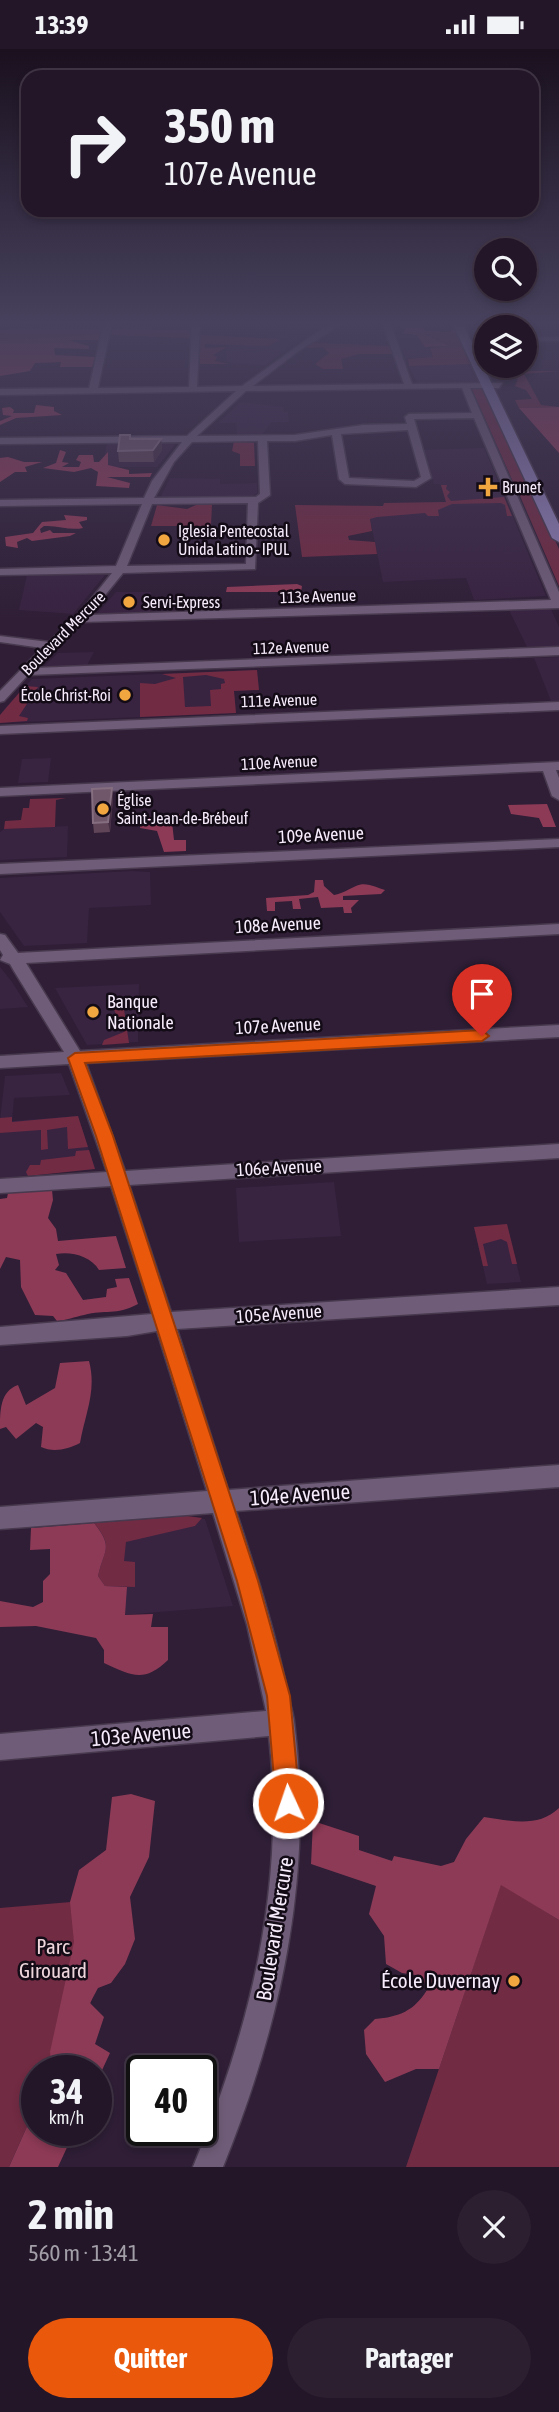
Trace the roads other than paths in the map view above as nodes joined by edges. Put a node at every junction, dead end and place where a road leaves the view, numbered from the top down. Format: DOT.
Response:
graph roads {
  1 [pos="210,421"];
  2 [pos="408,421"];
  3 [pos="481,421"];
  4 [pos="508,421"];
  5 [pos="512,421"];
  6 [pos="410,427"];
  7 [pos="336,432"];
  8 [pos="262,438"];
  9 [pos="189,439"];
  10 [pos="0,441"];
  11 [pos="253,501"];
  12 [pos="149,502"];
  13 [pos="0,503"];
  14 [pos="559,509"];
  15 [pos="559,538"];
  16 [pos="120,571"];
  17 [pos="0,572"];
  18 [pos="559,604"];
  19 [pos="80,619"];
  20 [pos="0,639"];
  21 [pos="52,646"];
  22 [pos="559,652"];
  23 [pos="24,672"];
  24 [pos="0,698"];
  25 [pos="559,706"];
  26 [pos="0,730"];
  27 [pos="554,767"];
  28 [pos="0,792"];
  29 [pos="559,796"];
  30 [pos="559,843"];
  31 [pos="0,869"];
  32 [pos="559,929"];
  33 [pos="0,939"];
  34 [pos="7,959"];
  35 [pos="559,1031"];
  36 [pos="75,1058"];
  37 [pos="0,1062"];
  38 [pos="559,1151"];
  39 [pos="118,1178"];
  40 [pos="0,1186"];
  41 [pos="559,1296"];
  42 [pos="164,1321"];
  43 [pos="0,1336"];
  44 [pos="559,1476"];
  45 [pos="222,1501"];
  46 [pos="0,1518"];
  47 [pos="282,1722"];
  48 [pos="0,1747"];
  49 [pos="208,2167"];
  1 -- 9 [label="street, Boulevard Mercure"];
  2 -- 6 [label="street"];
  3 -- 18 [label="street"];
  4 -- 15 [label="main road"];
  5 -- 14 [label="main road"];
  6 -- 7 [label="street"];
  6 -- 7 [label="street"];
  7 -- 8 [label="street"];
  8 -- 9 [label="street"];
  8 -- 11 [label="street"];
  9 -- 10 [label="street"];
  9 -- 12 [label="street, Boulevard Mercure"];
  11 -- 12 [label="street"];
  11 -- 16 [label="street"];
  12 -- 13 [label="street"];
  12 -- 16 [label="street, Boulevard Mercure"];
  16 -- 17 [label="street"];
  16 -- 19 [label="street, Boulevard Mercure"];
  18 -- 19 [label="street, 113e Avenue"];
  19 -- 21 [label="street, Boulevard Mercure"];
  20 -- 21 [label="street"];
  21 -- 23 [label="street, Boulevard Mercure"];
  22 -- 23 [label="street, 112e Avenue"];
  23 -- 24 [label="street, Boulevard Mercure"];
  25 -- 26 [label="street, 111e Avenue"];
  27 -- 28 [label="street, 110e Avenue"];
  27 -- 29 [label="street"];
  30 -- 31 [label="street, 109e Avenue"];
  32 -- 34 [label="street, 108e Avenue"];
  33 -- 34 [label="street, Boulevard Mercure"];
  34 -- 36 [label="street, Boulevard Mercure"];
  35 -- 36 [label="street, 107e Avenue"];
  36 -- 37 [label="street, 107e Avenue"];
  36 -- 39 [label="street, Boulevard Mercure"];
  38 -- 39 [label="street, 106e Avenue"];
  39 -- 40 [label="street, 106e Avenue"];
  39 -- 42 [label="street, Boulevard Mercure"];
  41 -- 42 [label="street, 105e Avenue"];
  42 -- 43 [label="street, 105e Avenue"];
  42 -- 45 [label="street, Boulevard Mercure"];
  44 -- 45 [label="street, 104e Avenue"];
  45 -- 46 [label="street, 104e Avenue"];
  45 -- 47 [label="street, Boulevard Mercure"];
  47 -- 48 [label="street, 103e Avenue"];
  47 -- 49 [label="street, Boulevard Mercure"];
}
